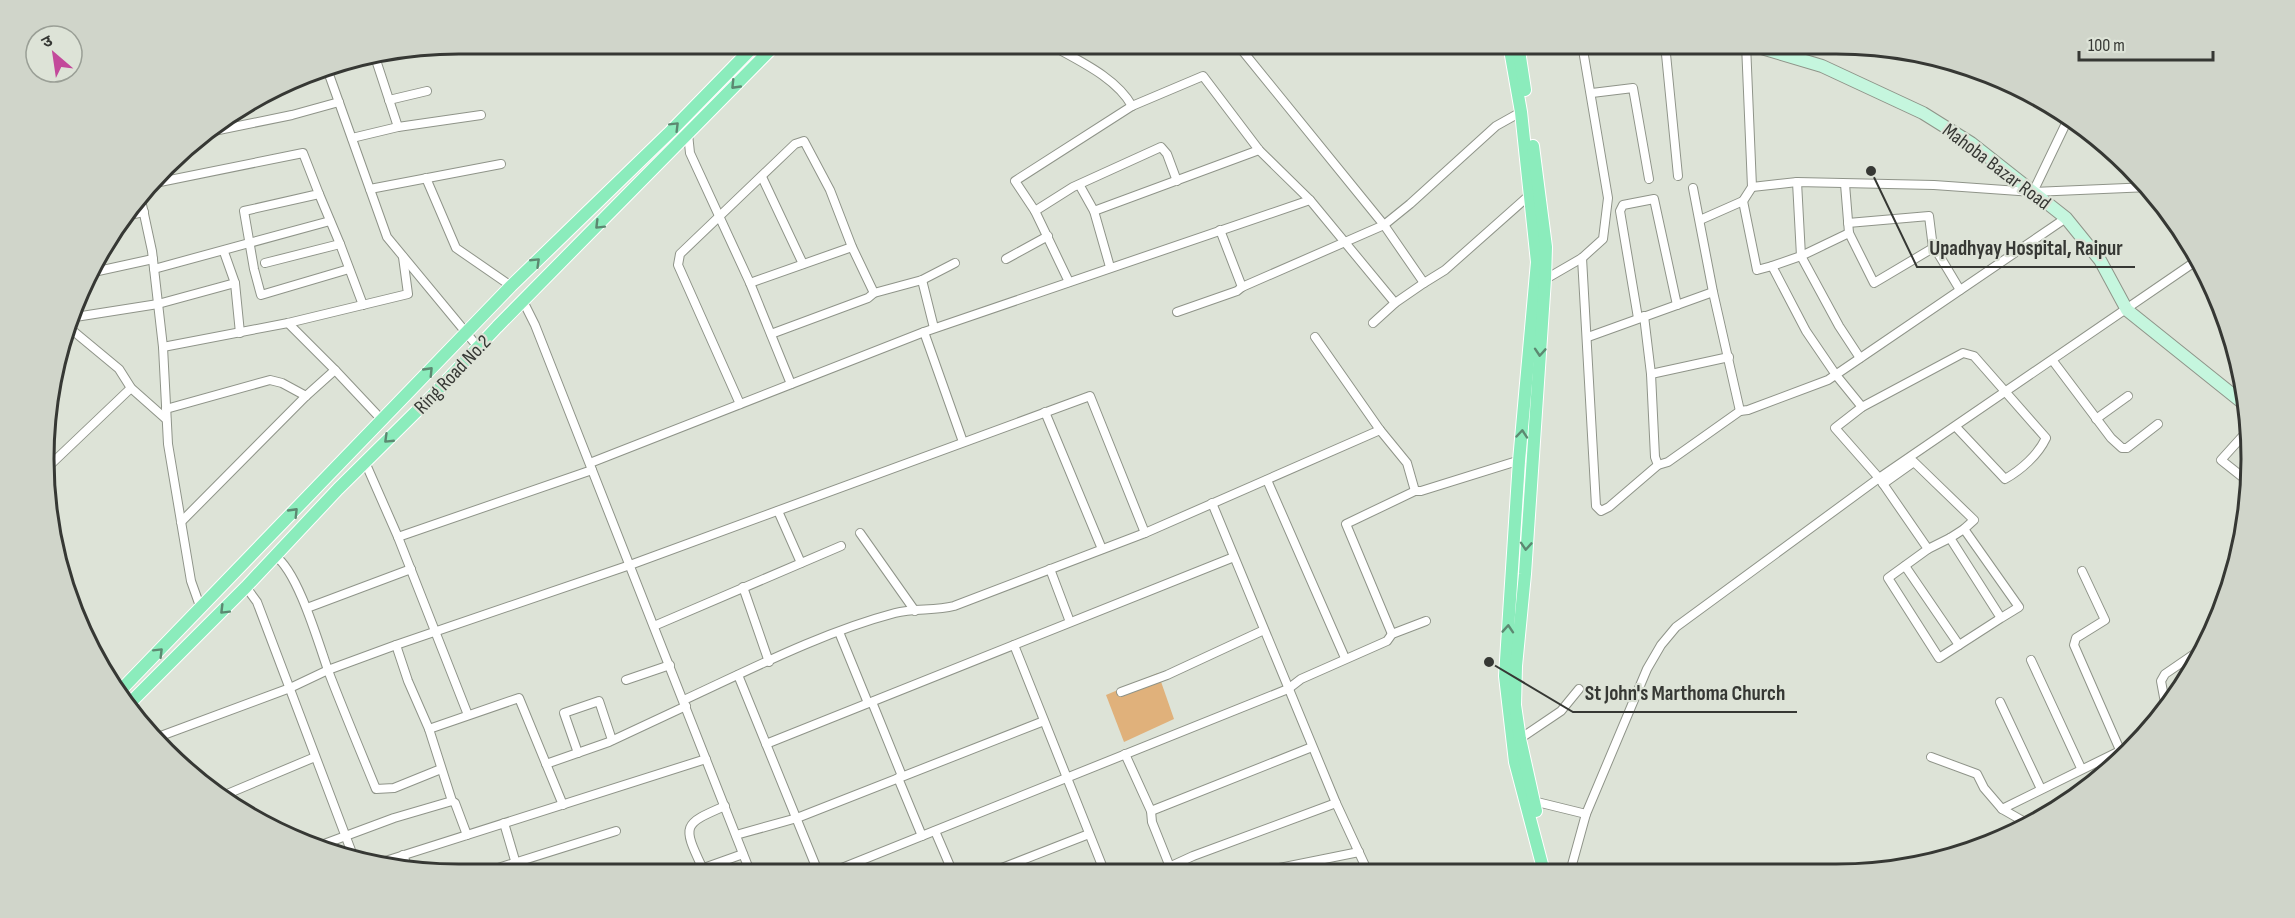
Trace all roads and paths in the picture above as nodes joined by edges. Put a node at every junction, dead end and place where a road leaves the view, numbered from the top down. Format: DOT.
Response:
graph roads {
  1 [pos="746,54"];
  2 [pos="766,54"];
  3 [pos="1066,54"];
  4 [pos="1245,54"];
  5 [pos="1511,54"];
  6 [pos="1519,54"];
  7 [pos="1584,54"];
  8 [pos="1666,54"];
  9 [pos="1747,54"];
  10 [pos="1781,54"];
  11 [pos="377,63"];
  12 [pos="329,75"];
  13 [pos="427,91"];
  14 [pos="1592,93"];
  15 [pos="389,100"];
  16 [pos="339,102"];
  17 [pos="1132,106"];
  18 [pos="1521,112"];
  19 [pos="480,116"];
  20 [pos="2065,125"];
  21 [pos="398,127"];
  22 [pos="224,129"];
  23 [pos="687,134"];
  24 [pos="352,138"];
  25 [pos="1259,150"];
  26 [pos="501,164"];
  27 [pos="1678,176"];
  28 [pos="762,177"];
  29 [pos="426,178"];
  30 [pos="1649,179"];
  31 [pos="166,181"];
  32 [pos="1177,181"];
  33 [pos="1797,182"];
  34 [pos="1845,184"];
  35 [pos="1080,186"];
  36 [pos="1752,187"];
  37 [pos="1693,188"];
  38 [pos="2136,188"];
  39 [pos="370,189"];
  40 [pos="1535,191"];
  41 [pos="2033,192"];
  42 [pos="319,194"];
  43 [pos="1310,200"];
  44 [pos="1743,201"];
  45 [pos="143,207"];
  46 [pos="1035,211"];
  47 [pos="144,212"];
  48 [pos="1094,212"];
  49 [pos="137,213"];
  50 [pos="719,217"];
  51 [pos="2066,218"];
  52 [pos="1700,220"];
  53 [pos="330,221"];
  54 [pos="1848,223"];
  55 [pos="1384,225"];
  56 [pos="1220,230"];
  57 [pos="1849,233"];
  58 [pos="1048,236"];
  59 [pos="1345,243"];
  60 [pos="250,244"];
  61 [pos="340,244"];
  62 [pos="852,247"];
  63 [pos="1933,248"];
  64 [pos="224,252"];
  65 [pos="403,256"];
  66 [pos="1801,256"];
  67 [pos="1582,258"];
  68 [pos="153,259"];
  69 [pos="1006,259"];
  70 [pos="955,262"];
  71 [pos="265,263"];
  72 [pos="803,264"];
  73 [pos="2191,265"];
  74 [pos="1772,266"];
  75 [pos="1110,267"];
  76 [pos="349,268"];
  77 [pos="154,269"];
  78 [pos="101,270"];
  79 [pos="922,280"];
  80 [pos="1069,282"];
  81 [pos="1540,282"];
  82 [pos="235,283"];
  83 [pos="750,283"];
  84 [pos="1424,283"];
  85 [pos="511,285"];
  86 [pos="1242,287"];
  87 [pos="1960,290"];
  88 [pos="1713,292"];
  89 [pos="874,293"];
  90 [pos="523,301"];
  91 [pos="1395,303"];
  92 [pos="158,304"];
  93 [pos="1677,304"];
  94 [pos="363,305"];
  95 [pos="2127,310"];
  96 [pos="1177,312"];
  97 [pos="80,316"];
  98 [pos="1641,317"];
  99 [pos="288,323"];
  100 [pos="1373,323"];
  101 [pos="934,328"];
  102 [pos="74,332"];
  103 [pos="924,332"];
  104 [pos="240,333"];
  105 [pos="465,333"];
  106 [pos="771,334"];
  107 [pos="1315,337"];
  108 [pos="1588,338"];
  109 [pos="163,347"];
  110 [pos="478,347"];
  111 [pos="1729,357"];
  112 [pos="1860,358"];
  113 [pos="2053,361"];
  114 [pos="336,370"];
  115 [pos="1651,374"];
  116 [pos="1836,375"];
  117 [pos="791,384"];
  118 [pos="131,388"];
  119 [pos="2006,393"];
  120 [pos="306,396"];
  121 [pos="2128,396"];
  122 [pos="2236,398"];
  123 [pos="740,404"];
  124 [pos="1862,407"];
  125 [pos="166,409"];
  126 [pos="1740,411"];
  127 [pos="1045,412"];
  128 [pos="166,419"];
  129 [pos="2096,419"];
  130 [pos="382,420"];
  131 [pos="2158,424"];
  132 [pos="1956,427"];
  133 [pos="1380,430"];
  134 [pos="2240,439"];
  135 [pos="963,442"];
  136 [pos="1533,456"];
  137 [pos="1519,460"];
  138 [pos="54,461"];
  139 [pos="365,462"];
  140 [pos="1658,465"];
  141 [pos="591,466"];
  142 [pos="2240,475"];
  143 [pos="1267,480"];
  144 [pos="1881,481"];
  145 [pos="1415,491"];
  146 [pos="1212,503"];
  147 [pos="778,511"];
  148 [pos="181,522"];
  149 [pos="1964,529"];
  150 [pos="860,533"];
  151 [pos="1145,533"];
  152 [pos="398,537"];
  153 [pos="1950,538"];
  154 [pos="841,546"];
  155 [pos="1102,549"];
  156 [pos="1928,549"];
  157 [pos="275,556"];
  158 [pos="1234,557"];
  159 [pos="801,563"];
  160 [pos="630,565"];
  161 [pos="1905,566"];
  162 [pos="411,569"];
  163 [pos="1050,569"];
  164 [pos="2082,571"];
  165 [pos="246,587"];
  166 [pos="744,587"];
  167 [pos="307,608"];
  168 [pos="201,609"];
  169 [pos="915,611"];
  170 [pos="2001,618"];
  171 [pos="1426,621"];
  172 [pos="1070,622"];
  173 [pos="654,626"];
  174 [pos="1264,630"];
  175 [pos="435,631"];
  176 [pos="839,632"];
  177 [pos="1392,634"];
  178 [pos="396,645"];
  179 [pos="1014,645"];
  180 [pos="1959,645"];
  181 [pos="2189,657"];
  182 [pos="1346,658"];
  183 [pos="2031,660"];
  184 [pos="769,662"];
  185 [pos="670,665"];
  186 [pos="328,670"];
  187 [pos="738,675"];
  188 [pos="626,680"];
  189 [pos="124,687"];
  190 [pos="288,688"];
  191 [pos="1288,689"];
  192 [pos="1579,689"];
  193 [pos="1121,692"];
  194 [pos="2164,697"];
  195 [pos="133,700"];
  196 [pos="2000,702"];
  197 [pos="685,703"];
  198 [pos="870,703"];
  199 [pos="468,715"];
  200 [pos="1044,721"];
  201 [pos="429,729"];
  202 [pos="163,735"];
  203 [pos="612,740"];
  204 [pos="1516,741"];
  205 [pos="766,744"];
  206 [pos="1312,747"];
  207 [pos="2119,748"];
  208 [pos="578,753"];
  209 [pos="2114,753"];
  210 [pos="1125,754"];
  211 [pos="315,757"];
  212 [pos="1931,757"];
  213 [pos="706,759"];
  214 [pos="546,764"];
  215 [pos="2081,768"];
  216 [pos="441,769"];
  217 [pos="900,777"];
  218 [pos="1067,778"];
  219 [pos="2041,789"];
  220 [pos="229,793"];
  221 [pos="452,801"];
  222 [pos="1533,801"];
  223 [pos="1336,803"];
  224 [pos="563,805"];
  225 [pos="725,806"];
  226 [pos="2002,809"];
  227 [pos="1151,811"];
  228 [pos="1586,814"];
  229 [pos="797,818"];
  230 [pos="2020,819"];
  231 [pos="504,823"];
  232 [pos="616,831"];
  233 [pos="935,831"];
  234 [pos="1089,834"];
  235 [pos="467,835"];
  236 [pos="736,835"];
  237 [pos="922,836"];
  238 [pos="345,837"];
  239 [pos="328,843"];
  240 [pos="350,849"];
  241 [pos="1359,852"];
  242 [pos="743,854"];
  243 [pos="403,855"];
  244 [pos="393,858"];
  245 [pos="405,861"];
  246 [pos="515,864"];
  247 [pos="701,864"];
  248 [pos="711,864"];
  249 [pos="747,864"];
  250 [pos="815,864"];
  251 [pos="852,864"];
  252 [pos="949,864"];
  253 [pos="1012,864"];
  254 [pos="1101,864"];
  255 [pos="1169,864"];
  256 [pos="1178,864"];
  257 [pos="1301,864"];
  258 [pos="1364,864"];
  259 [pos="1542,864"];
  260 [pos="1551,864"];
  261 [pos="1572,864"];
  85 -- 1 [label="main road, Ring Road No.2, one-way"];
  2 -- 23 [label="main road, Ring Road No.2, one-way"];
  3 -- 17 [label="street"];
  4 -- 55 [label="street"];
  5 -- 18 [label="main road"];
  6 -- 40 [label="main road"];
  7 -- 14 [label="street"];
  8 -- 27 [label="street"];
  9 -- 36 [label="street"];
  10 -- 41 [label="street, Mahoba Bazar Road"];
  11 -- 15 [label="street"];
  12 -- 16 [label="street"];
  13 -- 15 [label="street"];
  14 -- 30 [label="street"];
  14 -- 67 [label="street"];
  15 -- 21 [label="street"];
  16 -- 22 [label="street"];
  16 -- 24 [label="street"];
  17 -- 25 [label="street"];
  17 -- 46 [label="street"];
  18 -- 40 [label="main road"];
  18 -- 55 [label="street"];
  19 -- 21 [label="street"];
  20 -- 41 [label="street"];
  21 -- 24 [label="street"];
  23 -- 50 [label="street"];
  23 -- 90 [label="main road, Ring Road No.2, one-way"];
  24 -- 39 [label="street"];
  25 -- 32 [label="street"];
  25 -- 43 [label="street"];
  26 -- 29 [label="street"];
  28 -- 50 [label="street"];
  28 -- 62 [label="street"];
  28 -- 72 [label="street"];
  29 -- 39 [label="street"];
  29 -- 85 [label="street"];
  31 -- 42 [label="street"];
  32 -- 35 [label="street"];
  32 -- 48 [label="street"];
  33 -- 34 [label="street"];
  33 -- 36 [label="street"];
  33 -- 66 [label="street"];
  34 -- 41 [label="street"];
  34 -- 54 [label="street"];
  35 -- 46 [label="street"];
  35 -- 48 [label="street"];
  36 -- 44 [label="street"];
  37 -- 52 [label="street"];
  38 -- 41 [label="street"];
  39 -- 65 [label="street"];
  40 -- 81 [label="main road"];
  40 -- 84 [label="street"];
  41 -- 51 [label="street, Mahoba Bazar Road"];
  42 -- 53 [label="street"];
  42 -- 60 [label="street"];
  43 -- 56 [label="street"];
  43 -- 59 [label="street"];
  44 -- 52 [label="street"];
  44 -- 74 [label="street"];
  45 -- 47 [label="street"];
  46 -- 58 [label="street"];
  47 -- 49 [label="street"];
  47 -- 68 [label="street"];
  48 -- 75 [label="street"];
  50 -- 83 [label="street"];
  50 -- 123 [label="street"];
  51 -- 87 [label="street"];
  51 -- 95 [label="street, Mahoba Bazar Road"];
  52 -- 88 [label="street"];
  53 -- 60 [label="street"];
  53 -- 61 [label="street"];
  54 -- 57 [label="street"];
  54 -- 63 [label="street"];
  55 -- 59 [label="street"];
  55 -- 84 [label="street"];
  56 -- 75 [label="street"];
  56 -- 86 [label="street"];
  57 -- 63 [label="street"];
  57 -- 66 [label="street"];
  58 -- 69 [label="street"];
  58 -- 80 [label="street"];
  59 -- 86 [label="street"];
  59 -- 91 [label="street"];
  60 -- 64 [label="street"];
  60 -- 76 [label="street"];
  61 -- 71 [label="street"];
  61 -- 76 [label="street"];
  62 -- 72 [label="street"];
  62 -- 89 [label="street"];
  63 -- 87 [label="street"];
  64 -- 77 [label="street"];
  64 -- 82 [label="street"];
  65 -- 94 [label="street"];
  65 -- 105 [label="street"];
  66 -- 74 [label="street"];
  66 -- 112 [label="street"];
  67 -- 81 [label="street"];
  67 -- 108 [label="street"];
  68 -- 77 [label="street"];
  68 -- 78 [label="street"];
  70 -- 79 [label="street"];
  72 -- 83 [label="street"];
  73 -- 95 [label="street"];
  74 -- 116 [label="street"];
  75 -- 80 [label="street"];
  76 -- 94 [label="street"];
  77 -- 92 [label="street"];
  79 -- 89 [label="street"];
  79 -- 101 [label="street"];
  80 -- 101 [label="street"];
  81 -- 136 [label="main road, one-way"];
  137 -- 81 [label="main road, one-way"];
  82 -- 92 [label="street"];
  82 -- 104 [label="street"];
  83 -- 106 [label="street"];
  84 -- 91 [label="street"];
  85 -- 105 [label="main road, Ring Road No.2"];
  86 -- 96 [label="street"];
  87 -- 112 [label="street"];
  88 -- 93 [label="street"];
  88 -- 111 [label="street"];
  89 -- 106 [label="street"];
  90 -- 110 [label="main road, Ring Road No.2"];
  90 -- 141 [label="street"];
  91 -- 100 [label="street"];
  92 -- 97 [label="street"];
  92 -- 109 [label="street"];
  93 -- 98 [label="street"];
  93 -- 98 [label="street"];
  94 -- 99 [label="street"];
  95 -- 113 [label="street"];
  95 -- 122 [label="street, Mahoba Bazar Road"];
  98 -- 108 [label="street"];
  98 -- 115 [label="street"];
  99 -- 104 [label="street"];
  99 -- 114 [label="street"];
  101 -- 103 [label="street"];
  102 -- 118 [label="street"];
  103 -- 117 [label="street"];
  103 -- 135 [label="street"];
  104 -- 109 [label="street"];
  105 -- 110 [label="street"];
  130 -- 105 [label="main road, Ring Road No.2, one-way"];
  106 -- 117 [label="street"];
  107 -- 133 [label="street"];
  108 -- 140 [label="street"];
  109 -- 125 [label="street"];
  110 -- 139 [label="main road, Ring Road No.2, one-way"];
  111 -- 115 [label="street"];
  111 -- 126 [label="street"];
  112 -- 116 [label="street"];
  113 -- 119 [label="street"];
  113 -- 129 [label="street"];
  114 -- 120 [label="street"];
  114 -- 130 [label="street"];
  115 -- 140 [label="street"];
  116 -- 124 [label="street"];
  116 -- 126 [label="street"];
  117 -- 123 [label="street"];
  118 -- 128 [label="street"];
  118 -- 138 [label="street"];
  119 -- 124 [label="street"];
  119 -- 132 [label="street"];
  119 -- 132 [label="street"];
  120 -- 125 [label="street"];
  120 -- 148 [label="street"];
  121 -- 129 [label="street"];
  123 -- 141 [label="street"];
  124 -- 144 [label="street"];
  125 -- 128 [label="street"];
  126 -- 140 [label="street"];
  127 -- 135 [label="street"];
  127 -- 151 [label="street"];
  127 -- 155 [label="street"];
  128 -- 148 [label="street"];
  129 -- 131 [label="street"];
  168 -- 130 [label="main road, Ring Road No.2, one-way"];
  132 -- 144 [label="street"];
  133 -- 143 [label="street"];
  133 -- 145 [label="street"];
  134 -- 142 [label="street"];
  135 -- 147 [label="street"];
  136 -- 137 [label="street"];
  136 -- 204 [label="main road, one-way"];
  137 -- 145 [label="street"];
  204 -- 137 [label="main road, one-way"];
  139 -- 152 [label="street"];
  139 -- 157 [label="main road, Ring Road No.2"];
  141 -- 152 [label="street"];
  141 -- 160 [label="street"];
  143 -- 146 [label="street"];
  143 -- 182 [label="street"];
  144 -- 149 [label="street"];
  144 -- 156 [label="street"];
  144 -- 228 [label="street"];
  145 -- 177 [label="street"];
  146 -- 151 [label="street"];
  146 -- 158 [label="street"];
  147 -- 159 [label="street"];
  147 -- 160 [label="street"];
  148 -- 168 [label="street"];
  149 -- 153 [label="street"];
  149 -- 170 [label="street"];
  150 -- 169 [label="street"];
  151 -- 155 [label="street"];
  152 -- 162 [label="street"];
  153 -- 156 [label="street"];
  153 -- 170 [label="street"];
  154 -- 159 [label="street"];
  155 -- 163 [label="street"];
  156 -- 161 [label="street"];
  157 -- 165 [label="main road, Ring Road No.2"];
  157 -- 167 [label="street"];
  158 -- 172 [label="street"];
  158 -- 174 [label="street"];
  159 -- 166 [label="street"];
  160 -- 173 [label="street"];
  160 -- 175 [label="street"];
  161 -- 180 [label="street"];
  161 -- 180 [label="street"];
  162 -- 167 [label="street"];
  162 -- 175 [label="street"];
  163 -- 169 [label="street"];
  163 -- 172 [label="street"];
  164 -- 207 [label="street"];
  165 -- 190 [label="street"];
  165 -- 195 [label="main road, Ring Road No.2, one-way"];
  166 -- 173 [label="street"];
  166 -- 184 [label="street"];
  167 -- 186 [label="street"];
  189 -- 168 [label="main road, Ring Road No.2, one-way"];
  169 -- 176 [label="street"];
  170 -- 180 [label="street"];
  171 -- 177 [label="street"];
  172 -- 179 [label="street"];
  173 -- 185 [label="street"];
  174 -- 191 [label="street"];
  174 -- 193 [label="street"];
  175 -- 178 [label="street"];
  175 -- 199 [label="street"];
  176 -- 184 [label="street"];
  176 -- 198 [label="street"];
  177 -- 182 [label="street"];
  178 -- 186 [label="street"];
  178 -- 201 [label="street"];
  179 -- 198 [label="street"];
  179 -- 200 [label="street"];
  181 -- 194 [label="street"];
  182 -- 191 [label="street"];
  183 -- 215 [label="street"];
  184 -- 187 [label="street"];
  185 -- 188 [label="street"];
  185 -- 197 [label="street"];
  186 -- 190 [label="street"];
  186 -- 216 [label="street"];
  187 -- 197 [label="street"];
  187 -- 205 [label="street"];
  190 -- 202 [label="street"];
  190 -- 211 [label="street"];
  191 -- 206 [label="street"];
  191 -- 210 [label="street"];
  192 -- 204 [label="street"];
  196 -- 219 [label="street"];
  197 -- 203 [label="street"];
  197 -- 213 [label="street"];
  198 -- 205 [label="street"];
  198 -- 217 [label="street"];
  199 -- 201 [label="street"];
  199 -- 214 [label="street"];
  200 -- 217 [label="street"];
  200 -- 218 [label="street"];
  201 -- 216 [label="street"];
  203 -- 208 [label="street"];
  203 -- 208 [label="street"];
  204 -- 222 [label="main road"];
  204 -- 259 [label="main road"];
  205 -- 229 [label="street"];
  206 -- 223 [label="street"];
  206 -- 227 [label="street"];
  208 -- 214 [label="street"];
  209 -- 215 [label="street"];
  210 -- 218 [label="street"];
  210 -- 227 [label="street"];
  211 -- 220 [label="street"];
  211 -- 238 [label="street"];
  212 -- 226 [label="street"];
  213 -- 224 [label="street"];
  213 -- 225 [label="street"];
  214 -- 224 [label="street"];
  215 -- 219 [label="street"];
  216 -- 221 [label="street"];
  217 -- 229 [label="street"];
  217 -- 237 [label="street"];
  218 -- 233 [label="street"];
  218 -- 234 [label="street"];
  219 -- 226 [label="street"];
  221 -- 235 [label="street"];
  221 -- 238 [label="street"];
  222 -- 228 [label="street"];
  222 -- 260 [label="main road"];
  223 -- 241 [label="street"];
  223 -- 256 [label="street"];
  224 -- 231 [label="street"];
  225 -- 236 [label="street"];
  225 -- 247 [label="street"];
  226 -- 230 [label="street"];
  227 -- 255 [label="street"];
  228 -- 261 [label="street"];
  229 -- 236 [label="street"];
  229 -- 250 [label="street"];
  231 -- 235 [label="street"];
  231 -- 246 [label="street"];
  232 -- 246 [label="street"];
  233 -- 237 [label="street"];
  233 -- 252 [label="street"];
  234 -- 253 [label="street"];
  234 -- 254 [label="street"];
  235 -- 243 [label="street"];
  236 -- 242 [label="street"];
  237 -- 251 [label="street"];
  238 -- 239 [label="street"];
  238 -- 240 [label="street"];
  241 -- 257 [label="street"];
  241 -- 258 [label="street"];
  242 -- 248 [label="street"];
  242 -- 249 [label="street"];
  243 -- 244 [label="street"];
  243 -- 245 [label="street"];
}
